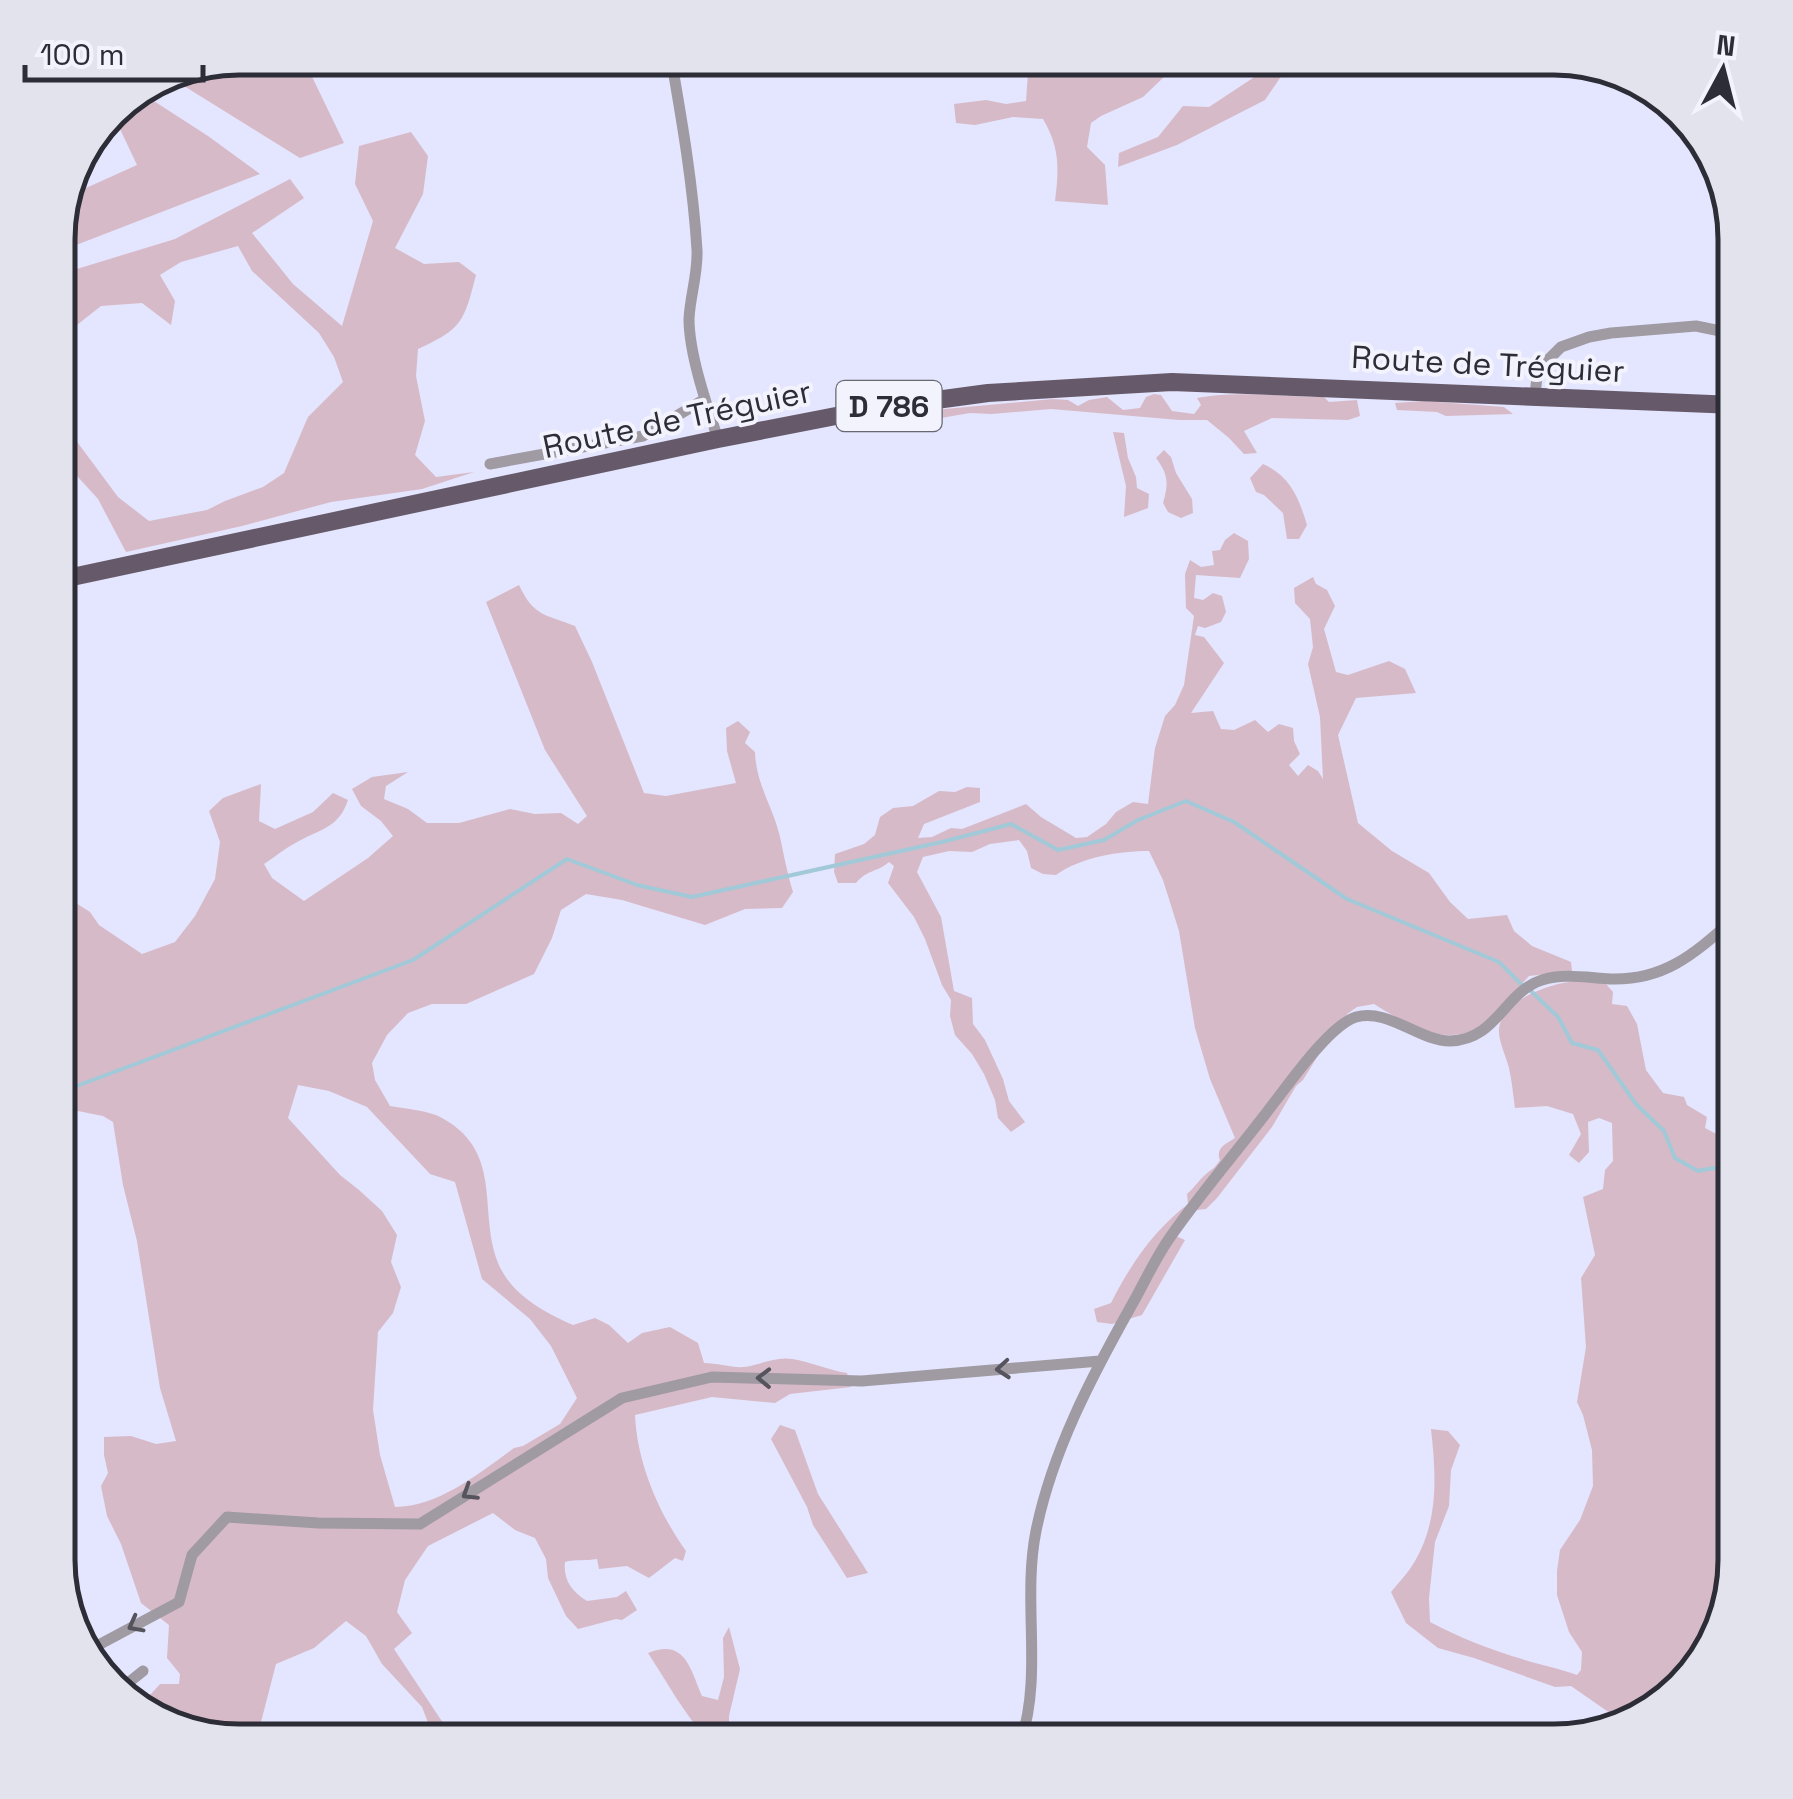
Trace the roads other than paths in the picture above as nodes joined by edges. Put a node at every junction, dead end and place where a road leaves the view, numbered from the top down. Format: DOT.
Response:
graph roads {
  1 [pos="674,75"];
  2 [pos="1718,330"];
  3 [pos="1535,396"];
  4 [pos="705,399"];
  5 [pos="1718,403"];
  6 [pos="718,439"];
  7 [pos="490,464"];
  8 [pos="75,576"];
  9 [pos="1718,933"];
  10 [pos="1100,1361"];
  11 [pos="99,1645"];
  12 [pos="143,1671"];
  13 [pos="130,1681"];
  14 [pos="1024,1724"];
  1 -- 4 [label="street"];
  2 -- 3 [label="street"];
  3 -- 5 [label="main road, Route de Tréguier / D 786"];
  3 -- 6 [label="main road, Route de Tréguier / D 786"];
  4 -- 6 [label="street"];
  4 -- 7 [label="street"];
  6 -- 8 [label="main road, Route de Tréguier / D 786"];
  9 -- 10 [label="street"];
  10 -- 11 [label="street, one-way"];
  10 -- 14 [label="street"];
  12 -- 13 [label="street"];
}
